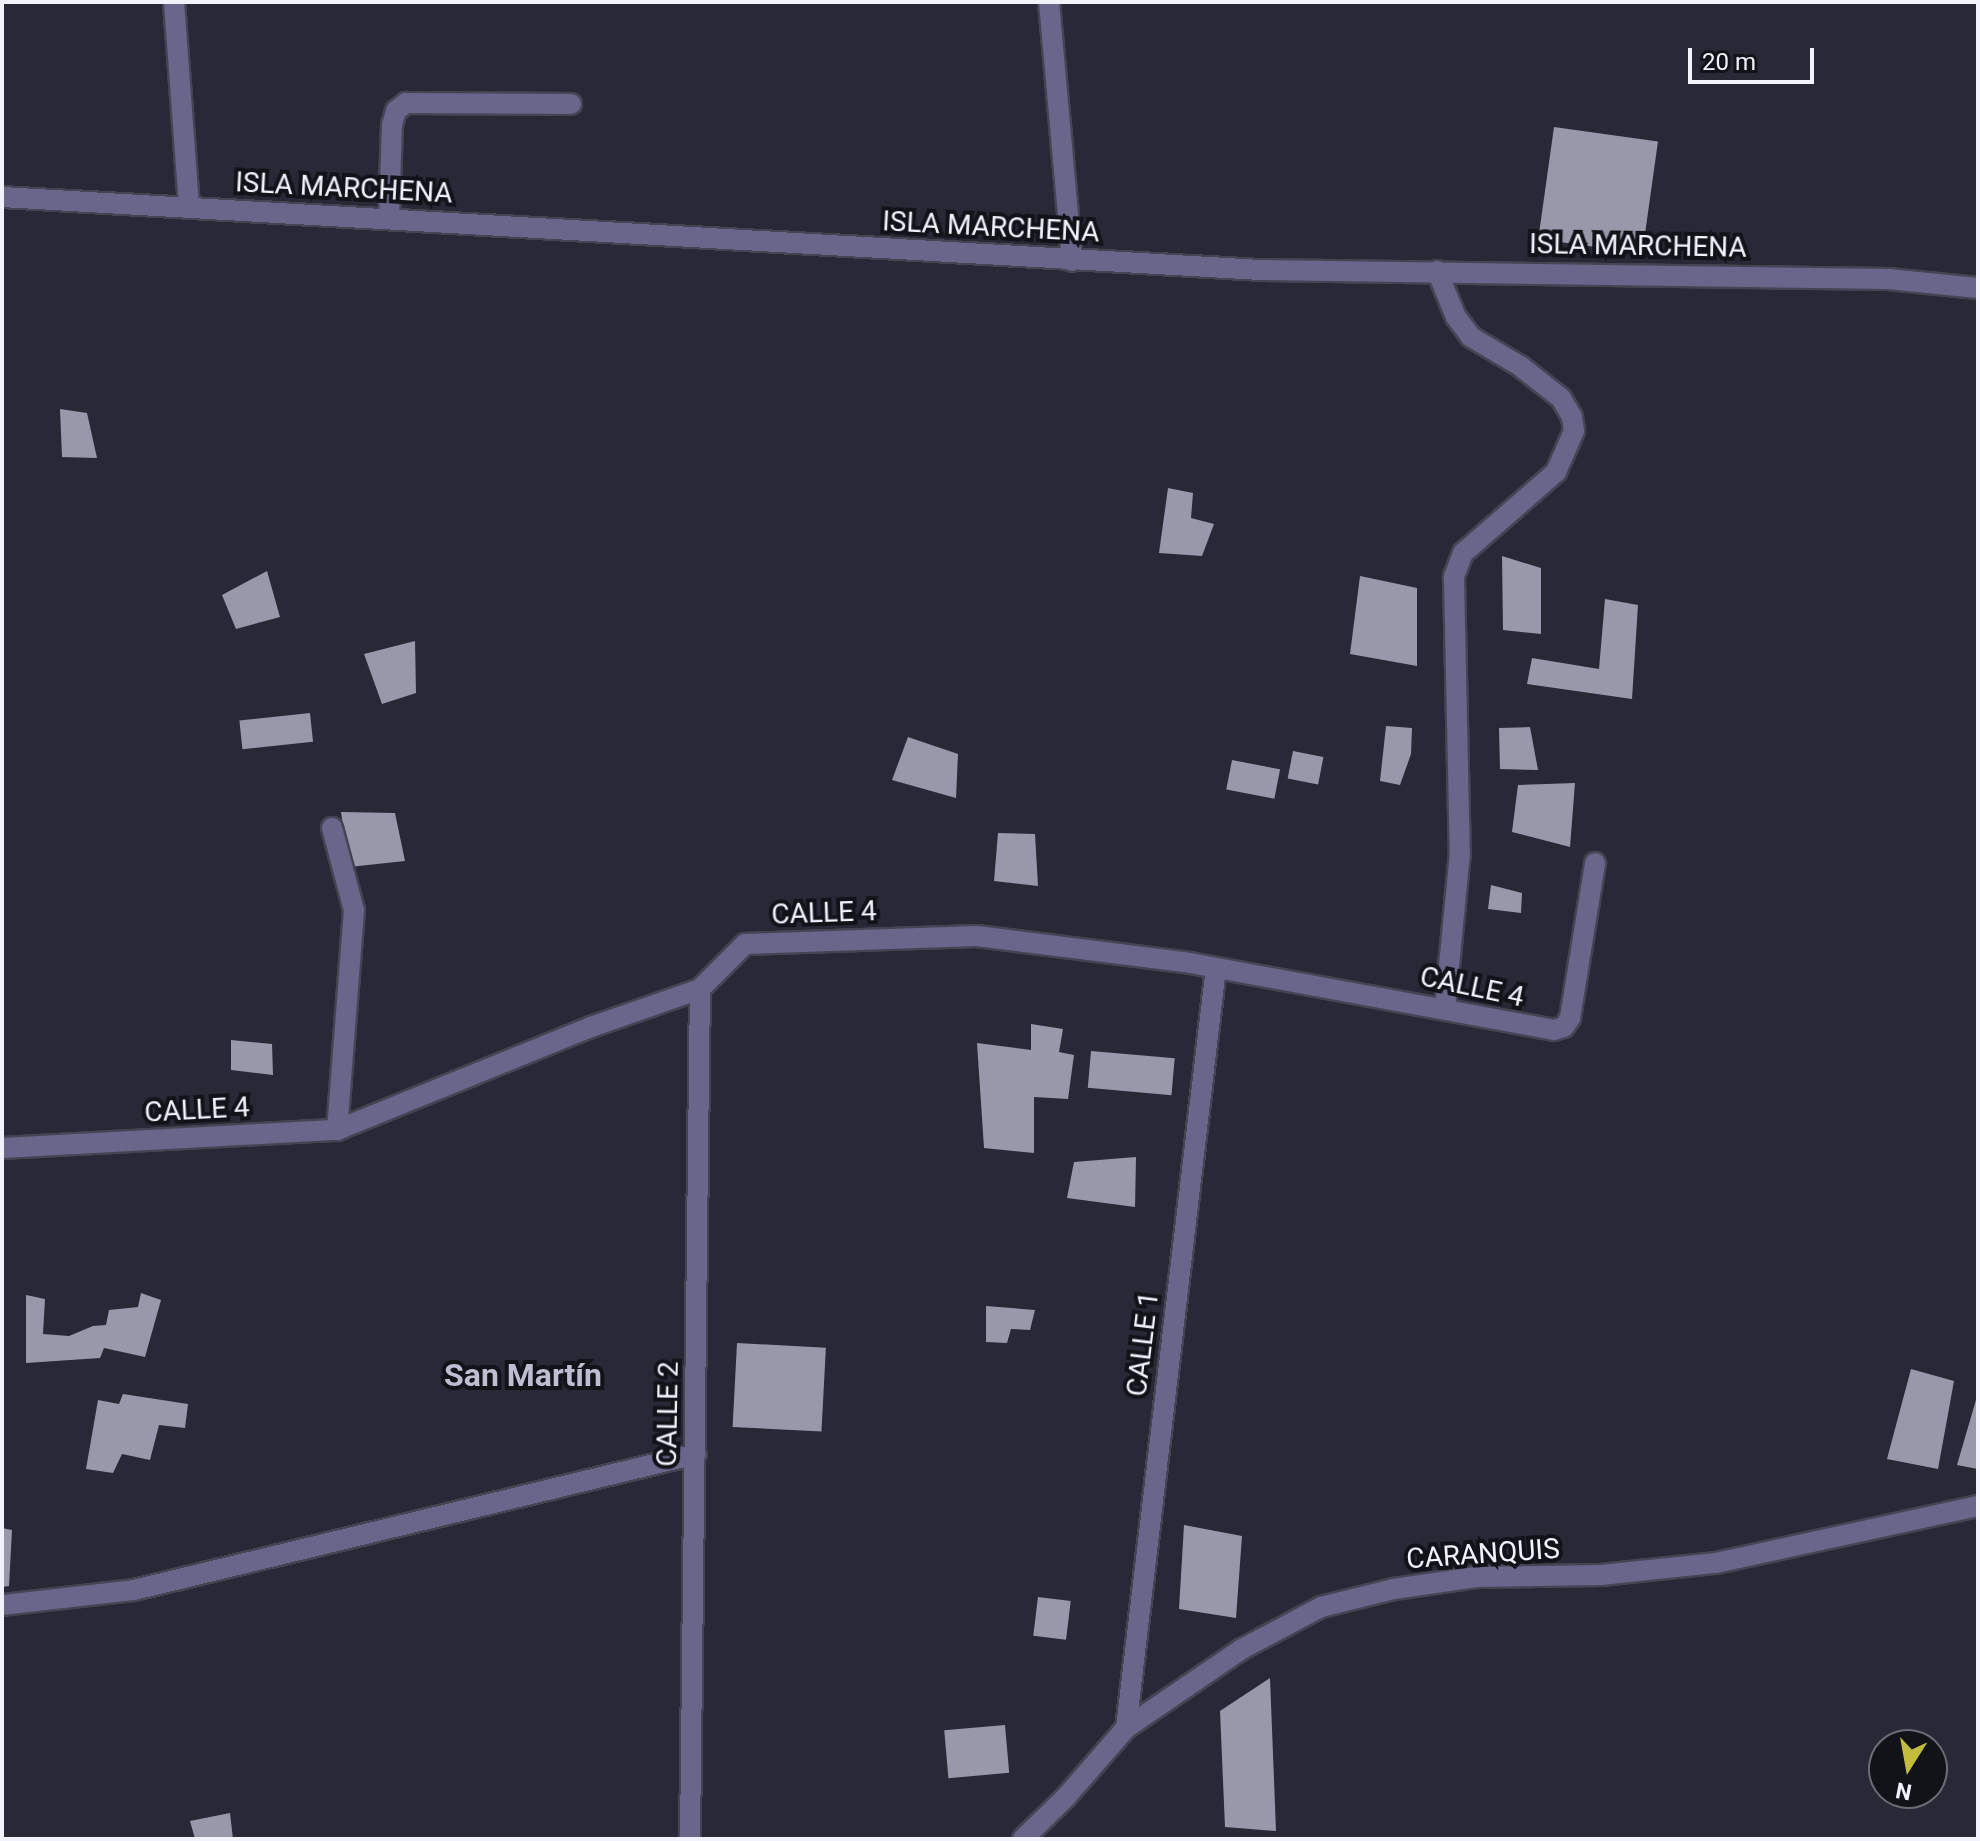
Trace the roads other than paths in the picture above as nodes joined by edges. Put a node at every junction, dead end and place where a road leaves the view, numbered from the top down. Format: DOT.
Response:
graph roads {
  1 [pos="174,2"];
  2 [pos="1049,2"];
  3 [pos="571,104"];
  4 [pos="2,197"];
  5 [pos="189,207"];
  6 [pos="389,219"];
  7 [pos="1072,261"];
  8 [pos="1437,271"];
  9 [pos="1978,288"];
  10 [pos="332,828"];
  11 [pos="1595,863"];
  12 [pos="1216,968"];
  13 [pos="700,989"];
  14 [pos="1445,1008"];
  15 [pos="337,1130"];
  16 [pos="2,1148"];
  17 [pos="696,1454"];
  18 [pos="1978,1506"];
  19 [pos="2,1605"];
  20 [pos="1126,1728"];
  21 [pos="690,1839"];
  22 [pos="1023,1839"];
  1 -- 5 [label="street"];
  2 -- 7 [label="street"];
  3 -- 6 [label="street"];
  4 -- 5 [label="street, ISLA MARCHENA"];
  5 -- 6 [label="street, ISLA MARCHENA"];
  6 -- 7 [label="street, ISLA MARCHENA"];
  7 -- 8 [label="street, ISLA MARCHENA"];
  8 -- 9 [label="street, ISLA MARCHENA"];
  8 -- 14 [label="street"];
  10 -- 15 [label="street"];
  11 -- 14 [label="street, CALLE 4"];
  12 -- 13 [label="street, CALLE 4"];
  12 -- 14 [label="street, CALLE 4"];
  12 -- 20 [label="street, CALLE 1"];
  13 -- 15 [label="street, CALLE 4"];
  13 -- 17 [label="street, CALLE 2"];
  15 -- 16 [label="street, CALLE 4"];
  17 -- 19 [label="street"];
  17 -- 21 [label="street, CALLE 2"];
  18 -- 20 [label="street, CARANQUIS"];
  20 -- 22 [label="street, CARANQUIS"];
}
